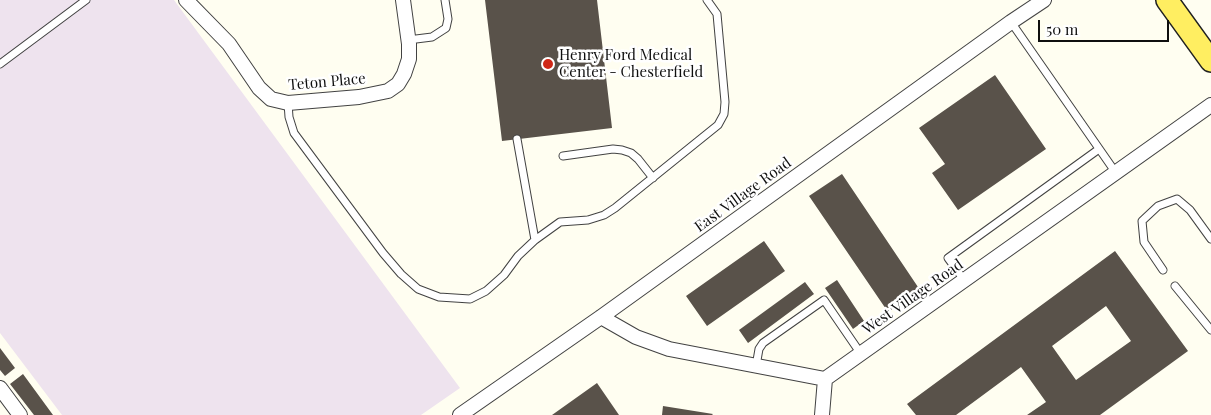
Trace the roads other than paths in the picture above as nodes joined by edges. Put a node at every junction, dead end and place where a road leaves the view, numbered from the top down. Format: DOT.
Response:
graph roads {
  1 [pos="86,0"];
  2 [pos="186,0"];
  3 [pos="403,0"];
  4 [pos="445,0"];
  5 [pos="707,0"];
  6 [pos="1044,0"];
  7 [pos="1167,0"];
  8 [pos="1011,22"];
  9 [pos="408,40"];
  10 [pos="1211,60"];
  11 [pos="0,64"];
  12 [pos="288,103"];
  13 [pos="1211,105"];
  14 [pos="517,139"];
  15 [pos="1099,149"];
  16 [pos="563,156"];
  17 [pos="1116,172"];
  18 [pos="653,178"];
  19 [pos="1211,239"];
  20 [pos="535,240"];
  21 [pos="1163,270"];
  22 [pos="964,280"];
  23 [pos="1175,286"];
  24 [pos="601,317"];
  25 [pos="1211,330"];
  26 [pos="861,354"];
  27 [pos="756,366"];
  28 [pos="825,379"];
  29 [pos="0,388"];
  30 [pos="20,415"];
  31 [pos="460,415"];
  32 [pos="822,415"];
  1 -- 11 [label="lane"];
  2 -- 12 [label="street, Teton Place"];
  3 -- 9 [label="street, Teton Place"];
  4 -- 9 [label="lane"];
  5 -- 18 [label="lane"];
  6 -- 8 [label="street, East Village Road"];
  7 -- 10 [label="main road"];
  8 -- 15 [label="lane"];
  8 -- 24 [label="street, East Village Road"];
  9 -- 12 [label="street, Teton Place"];
  12 -- 20 [label="lane"];
  13 -- 17 [label="street, West Village Road"];
  14 -- 20 [label="lane"];
  15 -- 17 [label="lane"];
  15 -- 22 [label="lane"];
  16 -- 18 [label="lane"];
  17 -- 22 [label="street, West Village Road"];
  18 -- 20 [label="lane"];
  19 -- 21 [label="lane"];
  22 -- 26 [label="street, West Village Road"];
  23 -- 25 [label="lane"];
  24 -- 27 [label="street"];
  24 -- 31 [label="street, East Village Road"];
  26 -- 27 [label="lane"];
  26 -- 28 [label="street, West Village Road"];
  27 -- 28 [label="street"];
  28 -- 32 [label="street"];
  29 -- 30 [label="street"];
}
